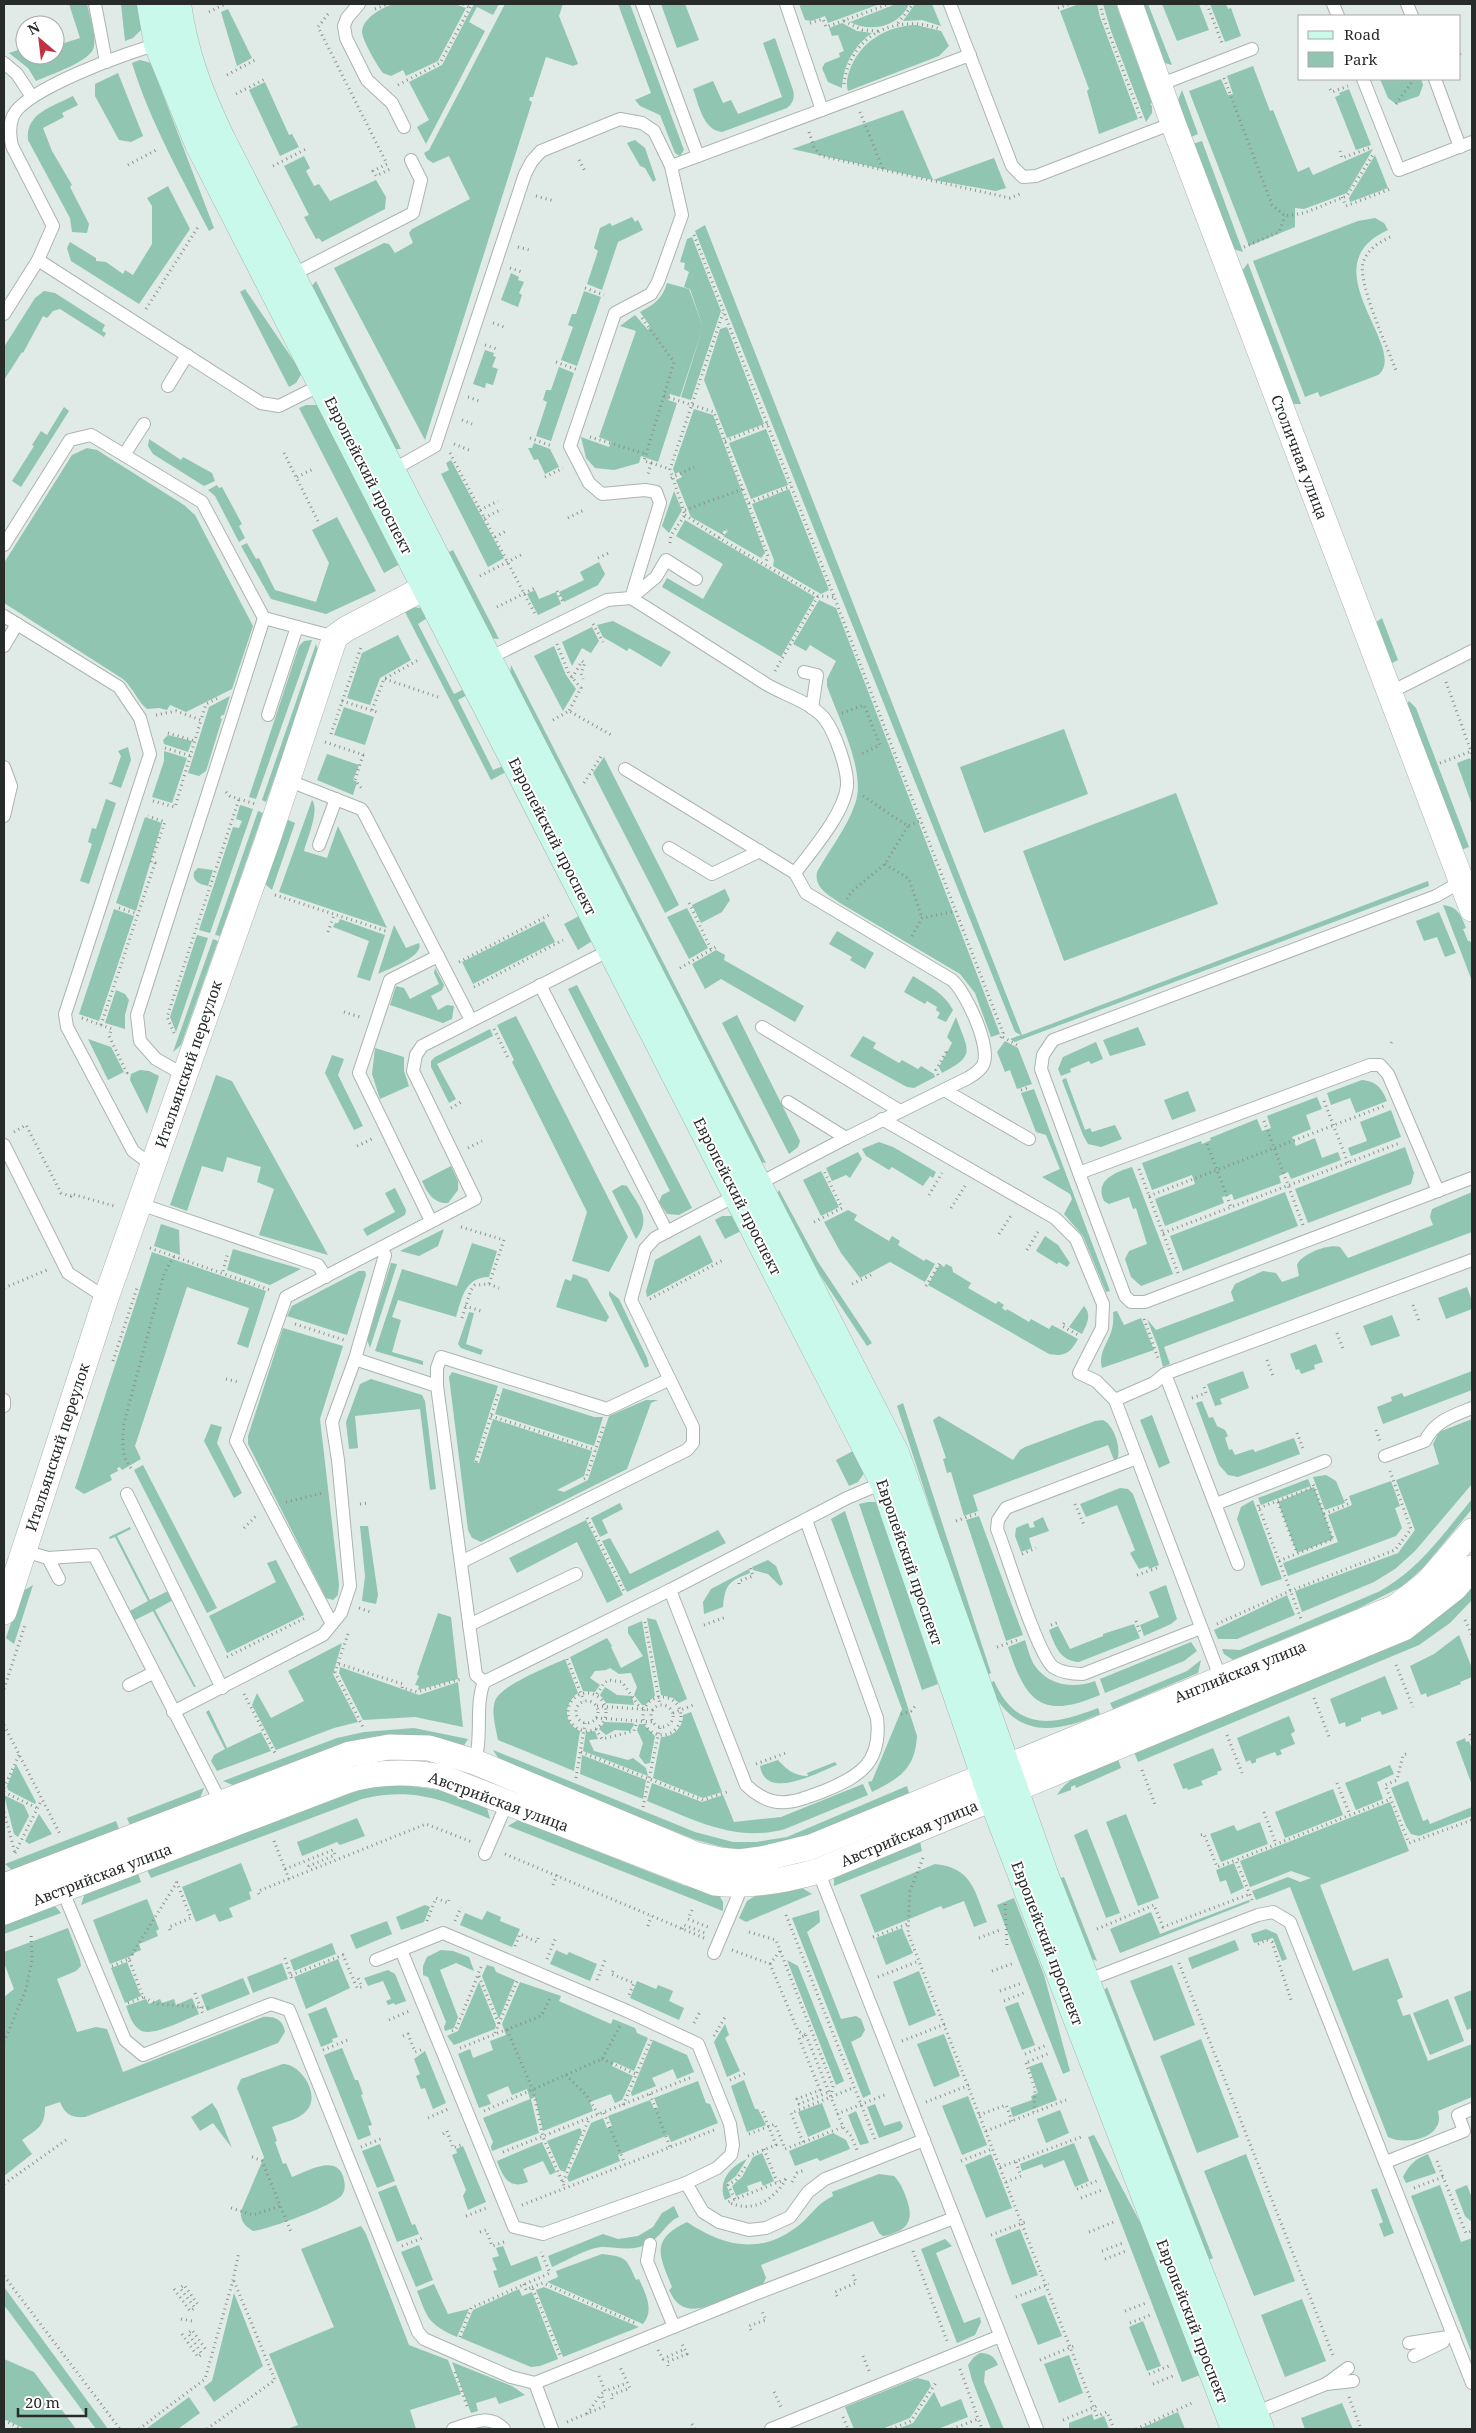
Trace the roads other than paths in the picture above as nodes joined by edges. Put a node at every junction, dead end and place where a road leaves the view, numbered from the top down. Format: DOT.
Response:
graph roads {
  1 [pos="95,4"];
  2 [pos="151,4"];
  3 [pos="177,4"];
  4 [pos="359,4"];
  5 [pos="642,4"];
  6 [pos="786,4"];
  7 [pos="950,4"];
  8 [pos="1130,4"];
  9 [pos="170,41"];
  10 [pos="1252,49"];
  11 [pos="970,55"];
  12 [pos="106,62"];
  13 [pos="4,63"];
  14 [pos="1363,80"];
  15 [pos="1435,80"];
  16 [pos="1158,85"];
  17 [pos="32,97"];
  18 [pos="822,110"];
  19 [pos="1173,123"];
  20 [pos="404,126"];
  21 [pos="1472,142"];
  22 [pos="1460,147"];
  23 [pos="698,156"];
  24 [pos="411,160"];
  25 [pos="672,166"];
  26 [pos="38,260"];
  27 [pos="281,280"];
  28 [pos="4,314"];
  29 [pos="187,355"];
  30 [pos="332,379"];
  31 [pos="168,386"];
  32 [pos="144,424"];
  33 [pos="124,455"];
  34 [pos="382,476"];
  35 [pos="4,545"];
  36 [pos="696,579"];
  37 [pos="436,581"];
  38 [pos="631,598"];
  39 [pos="4,616"];
  40 [pos="264,618"];
  41 [pos="17,624"];
  42 [pos="297,627"];
  43 [pos="335,637"];
  44 [pos="4,646"];
  45 [pos="1472,651"];
  46 [pos="478,664"];
  47 [pos="804,672"];
  48 [pos="1389,693"];
  49 [pos="812,708"];
  50 [pos="268,715"];
  51 [pos="4,767"];
  52 [pos="625,769"];
  53 [pos="287,780"];
  54 [pos="336,799"];
  55 [pos="4,816"];
  56 [pos="319,845"];
  57 [pos="668,848"];
  58 [pos="760,851"];
  59 [pos="795,873"];
  60 [pos="1467,878"];
  61 [pos="1472,909"];
  62 [pos="622,944"];
  63 [pos="438,956"];
  64 [pos="540,985"];
  65 [pos="471,1020"];
  66 [pos="762,1028"];
  67 [pos="184,1075"];
  68 [pos="944,1090"];
  69 [pos="788,1102"];
  70 [pos="900,1111"];
  71 [pos="882,1120"];
  72 [pos="846,1138"];
  73 [pos="1029,1140"];
  74 [pos="4,1145"];
  75 [pos="153,1166"];
  76 [pos="1079,1172"];
  77 [pos="1472,1178"];
  78 [pos="748,1190"];
  79 [pos="1438,1191"];
  80 [pos="128,1206"];
  81 [pos="431,1221"];
  82 [pos="667,1232"];
  83 [pos="381,1248"];
  84 [pos="1472,1260"];
  85 [pos="326,1277"];
  86 [pos="1125,1296"];
  87 [pos="106,1298"];
  88 [pos="1103,1304"];
  89 [pos="355,1359"];
  90 [pos="1165,1374"];
  91 [pos="668,1380"];
  92 [pos="437,1386"];
  93 [pos="4,1400"];
  94 [pos="1116,1400"];
  95 [pos="4,1406"];
  96 [pos="1472,1408"];
  97 [pos="1385,1456"];
  98 [pos="1137,1458"];
  99 [pos="1325,1461"];
  100 [pos="894,1478"];
  101 [pos="127,1494"];
  102 [pos="1216,1504"];
  103 [pos="806,1520"];
  104 [pos="1472,1531"];
  105 [pos="24,1551"];
  106 [pos="48,1558"];
  107 [pos="461,1562"];
  108 [pos="1238,1564"];
  109 [pos="1472,1568"];
  110 [pos="576,1574"];
  111 [pos="59,1579"];
  112 [pos="670,1590"];
  113 [pos="4,1612"];
  114 [pos="332,1624"];
  115 [pos="470,1625"];
  116 [pos="1207,1627"];
  117 [pos="153,1673"];
  118 [pos="480,1679"];
  119 [pos="129,1685"];
  120 [pos="222,1688"];
  121 [pos="1225,1690"];
  122 [pos="173,1712"];
  123 [pos="475,1762"];
  124 [pos="999,1783"];
  125 [pos="465,1786"];
  126 [pos="512,1790"];
  127 [pos="226,1815"];
  128 [pos="809,1847"];
  129 [pos="485,1854"];
  130 [pos="818,1871"];
  131 [pos="739,1874"];
  132 [pos="58,1878"];
  133 [pos="4,1886"];
  134 [pos="4,1912"];
  135 [pos="401,1950"];
  136 [pos="714,1953"];
  137 [pos="376,1960"];
  138 [pos="1076,1985"];
  139 [pos="1472,2109"];
  140 [pos="924,2140"];
  141 [pos="1386,2162"];
  142 [pos="686,2183"];
  143 [pos="954,2218"];
  144 [pos="650,2244"];
  145 [pos="674,2327"];
  146 [pos="1000,2336"];
  147 [pos="1454,2336"];
  148 [pos="1409,2342"];
  149 [pos="1414,2356"];
  150 [pos="1342,2365"];
  151 [pos="1472,2383"];
  152 [pos="535,2384"];
  153 [pos="1326,2384"];
  154 [pos="1350,2386"];
  155 [pos="1245,2423"];
  156 [pos="557,2427"];
  157 [pos="453,2429"];
  158 [pos="504,2429"];
  159 [pos="771,2429"];
  160 [pos="1037,2429"];
  1 -- 12 [label="lane"];
  2 -- 9 [label="street, Европейский проспект"];
  3 -- 9 [label="street, Европейский проспект"];
  4 -- 20 [label="lane"];
  5 -- 23 [label="lane"];
  6 -- 18 [label="lane"];
  7 -- 11 [label="lane"];
  8 -- 16 [label="street, Столичная улица"];
  9 -- 12 [label="lane"];
  9 -- 27 [label="street, Европейский проспект"];
  10 -- 16 [label="lane"];
  11 -- 18 [label="lane"];
  11 -- 19 [label="lane"];
  12 -- 17 [label="lane"];
  13 -- 17 [label="lane"];
  14 -- 22 [label="lane"];
  15 -- 22 [label="lane"];
  16 -- 19 [label="street, Столичная улица"];
  17 -- 26 [label="lane"];
  18 -- 23 [label="lane"];
  19 -- 48 [label="street, Столичная улица"];
  21 -- 22 [label="lane"];
  23 -- 25 [label="lane"];
  24 -- 27 [label="lane"];
  25 -- 34 [label="lane"];
  25 -- 38 [label="lane"];
  26 -- 28 [label="lane"];
  26 -- 29 [label="lane"];
  27 -- 30 [label="street, Европейский проспект"];
  29 -- 30 [label="lane"];
  29 -- 31 [label="lane"];
  30 -- 34 [label="street, Европейский проспект"];
  32 -- 33 [label="lane"];
  33 -- 35 [label="lane"];
  33 -- 40 [label="lane"];
  34 -- 37 [label="street, Европейский проспект"];
  36 -- 38 [label="lane"];
  37 -- 43 [label="street"];
  37 -- 46 [label="street, Европейский проспект"];
  38 -- 46 [label="lane"];
  38 -- 49 [label="lane"];
  39 -- 41 [label="lane"];
  40 -- 42 [label="lane"];
  40 -- 67 [label="lane"];
  41 -- 44 [label="lane"];
  41 -- 75 [label="lane"];
  42 -- 43 [label="lane"];
  42 -- 50 [label="lane"];
  43 -- 53 [label="street, Итальянский переулок"];
  45 -- 48 [label="lane"];
  46 -- 62 [label="street, Европейский проспект"];
  47 -- 49 [label="lane"];
  48 -- 60 [label="street, Столичная улица"];
  49 -- 59 [label="lane"];
  51 -- 55 [label="lane"];
  52 -- 58 [label="lane"];
  53 -- 54 [label="lane"];
  53 -- 67 [label="street, Итальянский переулок"];
  54 -- 56 [label="lane"];
  54 -- 63 [label="lane"];
  57 -- 58 [label="lane"];
  58 -- 59 [label="lane"];
  59 -- 68 [label="lane"];
  60 -- 61 [label="street, Столичная улица"];
  60 -- 76 [label="lane"];
  62 -- 64 [label="lane"];
  62 -- 78 [label="street, Европейский проспект"];
  63 -- 65 [label="lane"];
  63 -- 81 [label="lane"];
  64 -- 65 [label="lane"];
  64 -- 82 [label="lane"];
  65 -- 81 [label="lane"];
  66 -- 70 [label="lane"];
  67 -- 75 [label="street, Итальянский переулок"];
  68 -- 70 [label="lane"];
  68 -- 73 [label="lane"];
  69 -- 72 [label="lane"];
  70 -- 71 [label="lane"];
  71 -- 72 [label="lane"];
  71 -- 88 [label="lane"];
  72 -- 78 [label="lane"];
  74 -- 87 [label="lane"];
  75 -- 80 [label="street, Итальянский переулок"];
  76 -- 79 [label="lane"];
  76 -- 86 [label="lane"];
  77 -- 79 [label="lane"];
  78 -- 82 [label="lane"];
  78 -- 100 [label="street, Европейский проспект"];
  79 -- 86 [label="lane"];
  80 -- 85 [label="lane"];
  80 -- 87 [label="street, Итальянский переулок"];
  81 -- 83 [label="lane"];
  82 -- 91 [label="lane"];
  83 -- 85 [label="lane"];
  83 -- 89 [label="lane"];
  84 -- 90 [label="lane"];
  85 -- 114 [label="lane"];
  86 -- 88 [label="lane"];
  87 -- 105 [label="street, Итальянский переулок"];
  88 -- 94 [label="lane"];
  89 -- 92 [label="lane"];
  89 -- 114 [label="lane"];
  90 -- 94 [label="lane"];
  90 -- 102 [label="lane"];
  91 -- 92 [label="lane"];
  91 -- 107 [label="lane"];
  92 -- 107 [label="lane"];
  93 -- 95 [label="lane"];
  94 -- 98 [label="lane"];
  96 -- 97 [label="lane"];
  98 -- 116 [label="lane"];
  98 -- 116 [label="lane"];
  99 -- 102 [label="lane"];
  100 -- 103 [label="lane"];
  100 -- 124 [label="street, Европейский проспект"];
  101 -- 120 [label="lane"];
  102 -- 108 [label="lane"];
  103 -- 112 [label="lane"];
  103 -- 112 [label="lane"];
  104 -- 121 [label="street, Английская улица"];
  105 -- 106 [label="lane"];
  105 -- 113 [label="street, Итальянский переулок"];
  106 -- 111 [label="lane"];
  106 -- 117 [label="lane"];
  107 -- 115 [label="lane"];
  109 -- 121 [label="street, Английская улица"];
  110 -- 115 [label="lane"];
  112 -- 118 [label="lane"];
  114 -- 120 [label="lane"];
  115 -- 118 [label="lane"];
  116 -- 121 [label="lane"];
  117 -- 119 [label="lane"];
  117 -- 122 [label="lane"];
  118 -- 123 [label="lane"];
  120 -- 122 [label="lane"];
  121 -- 124 [label="street, Английская улица"];
  122 -- 127 [label="lane"];
  123 -- 125 [label="lane"];
  123 -- 126 [label="street, Австрийская улица"];
  123 -- 127 [label="street, Австрийская улица"];
  124 -- 128 [label="street, Австрийская улица"];
  124 -- 130 [label="street, Австрийская улица"];
  124 -- 138 [label="street, Европейский проспект"];
  125 -- 126 [label="street, Австрийская улица"];
  125 -- 127 [label="street, Австрийская улица"];
  126 -- 129 [label="lane"];
  126 -- 131 [label="street, Австрийская улица"];
  127 -- 132 [label="street, Австрийская улица"];
  128 -- 130 [label="lane"];
  128 -- 131 [label="street, Австрийская улица"];
  130 -- 131 [label="street, Австрийская улица"];
  130 -- 140 [label="lane"];
  131 -- 136 [label="lane"];
  132 -- 133 [label="street, Австрийская улица"];
  132 -- 134 [label="street, Австрийская улица"];
  132 -- 152 [label="lane"];
  135 -- 137 [label="lane"];
  135 -- 142 [label="lane"];
  135 -- 142 [label="lane"];
  138 -- 141 [label="lane"];
  138 -- 155 [label="street, Европейский проспект"];
  139 -- 141 [label="lane"];
  140 -- 142 [label="lane"];
  140 -- 143 [label="lane"];
  141 -- 147 [label="lane"];
  143 -- 145 [label="lane"];
  143 -- 146 [label="lane"];
  144 -- 145 [label="lane"];
  145 -- 152 [label="lane"];
  146 -- 159 [label="lane"];
  146 -- 160 [label="lane"];
  147 -- 148 [label="lane"];
  147 -- 149 [label="lane"];
  147 -- 151 [label="lane"];
  150 -- 153 [label="lane"];
  152 -- 156 [label="lane"];
  153 -- 154 [label="lane"];
  153 -- 155 [label="lane"];
  157 -- 158 [label="lane"];
}
